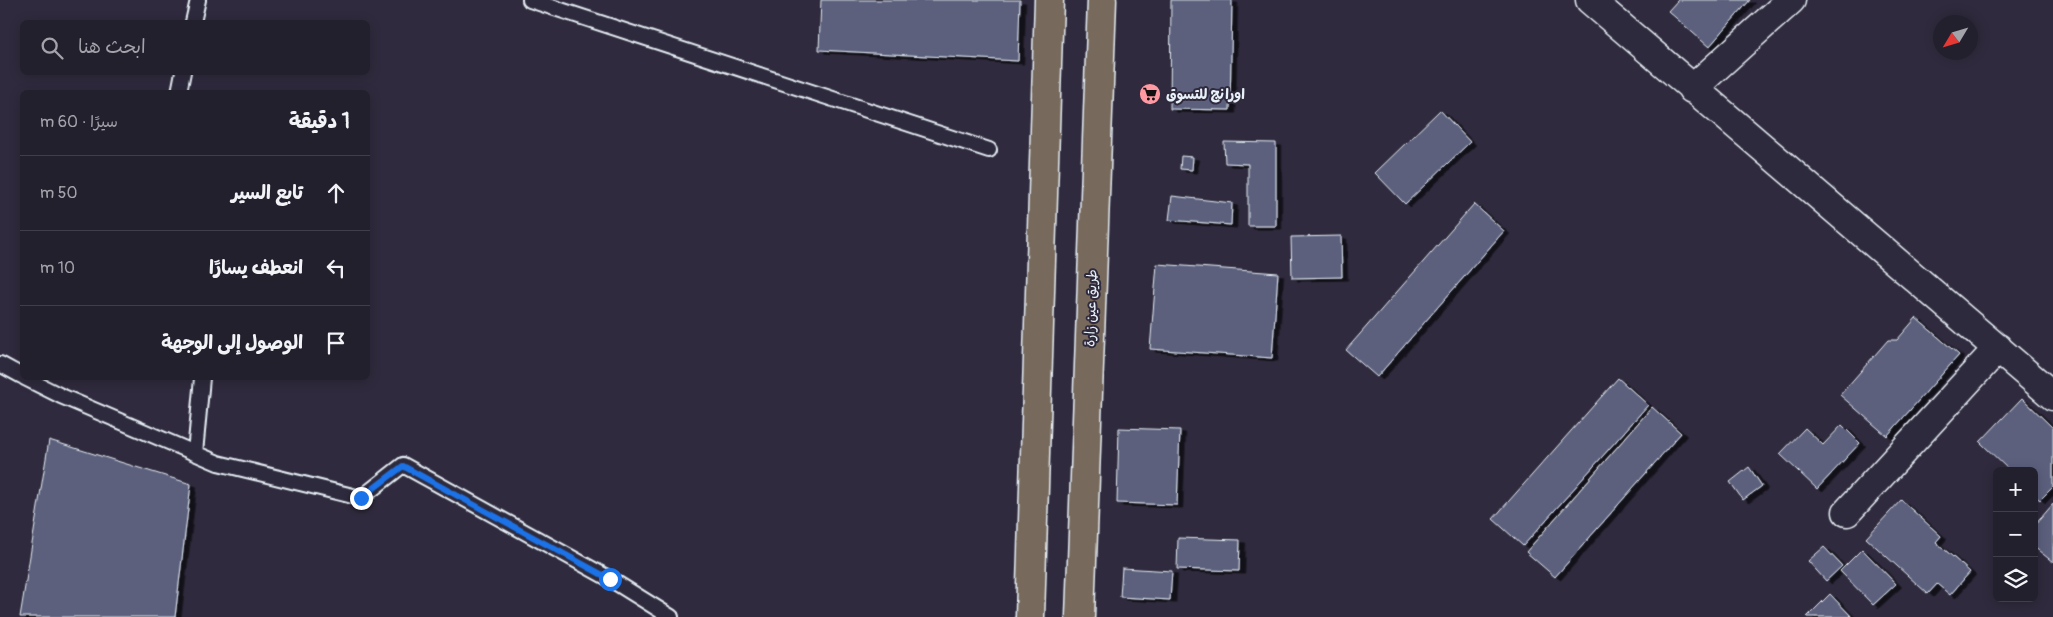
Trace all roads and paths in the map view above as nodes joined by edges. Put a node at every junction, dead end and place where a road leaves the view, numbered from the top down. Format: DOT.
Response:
graph roads {
  1 [pos="198,0"];
  2 [pos="530,0"];
  3 [pos="1050,0"];
  4 [pos="1102,0"];
  5 [pos="1590,0"];
  6 [pos="1791,0"];
  7 [pos="193,20"];
  8 [pos="183,75"];
  9 [pos="1692,89"];
  10 [pos="180,90"];
  11 [pos="989,150"];
  12 [pos="1998,348"];
  13 [pos="0,364"];
  14 [pos="20,375"];
  15 [pos="30,380"];
  16 [pos="202,380"];
  17 [pos="2053,396"];
  18 [pos="195,454"];
  19 [pos="1847,512"];
  20 [pos="671,617"];
  21 [pos="1030,617"];
  22 [pos="1080,617"];
  1 -- 7 [label="lane"];
  2 -- 11 [label="lane"];
  3 -- 21 [label="main road"];
  4 -- 22 [label="main road, طريق عين زارة"];
  5 -- 9 [label="street"];
  6 -- 9 [label="street"];
  8 -- 10 [label="lane"];
  9 -- 12 [label="street"];
  12 -- 17 [label="street"];
  12 -- 19 [label="street"];
  13 -- 14 [label="lane"];
  15 -- 18 [label="lane"];
  16 -- 18 [label="lane"];
  18 -- 20 [label="lane"];
}
